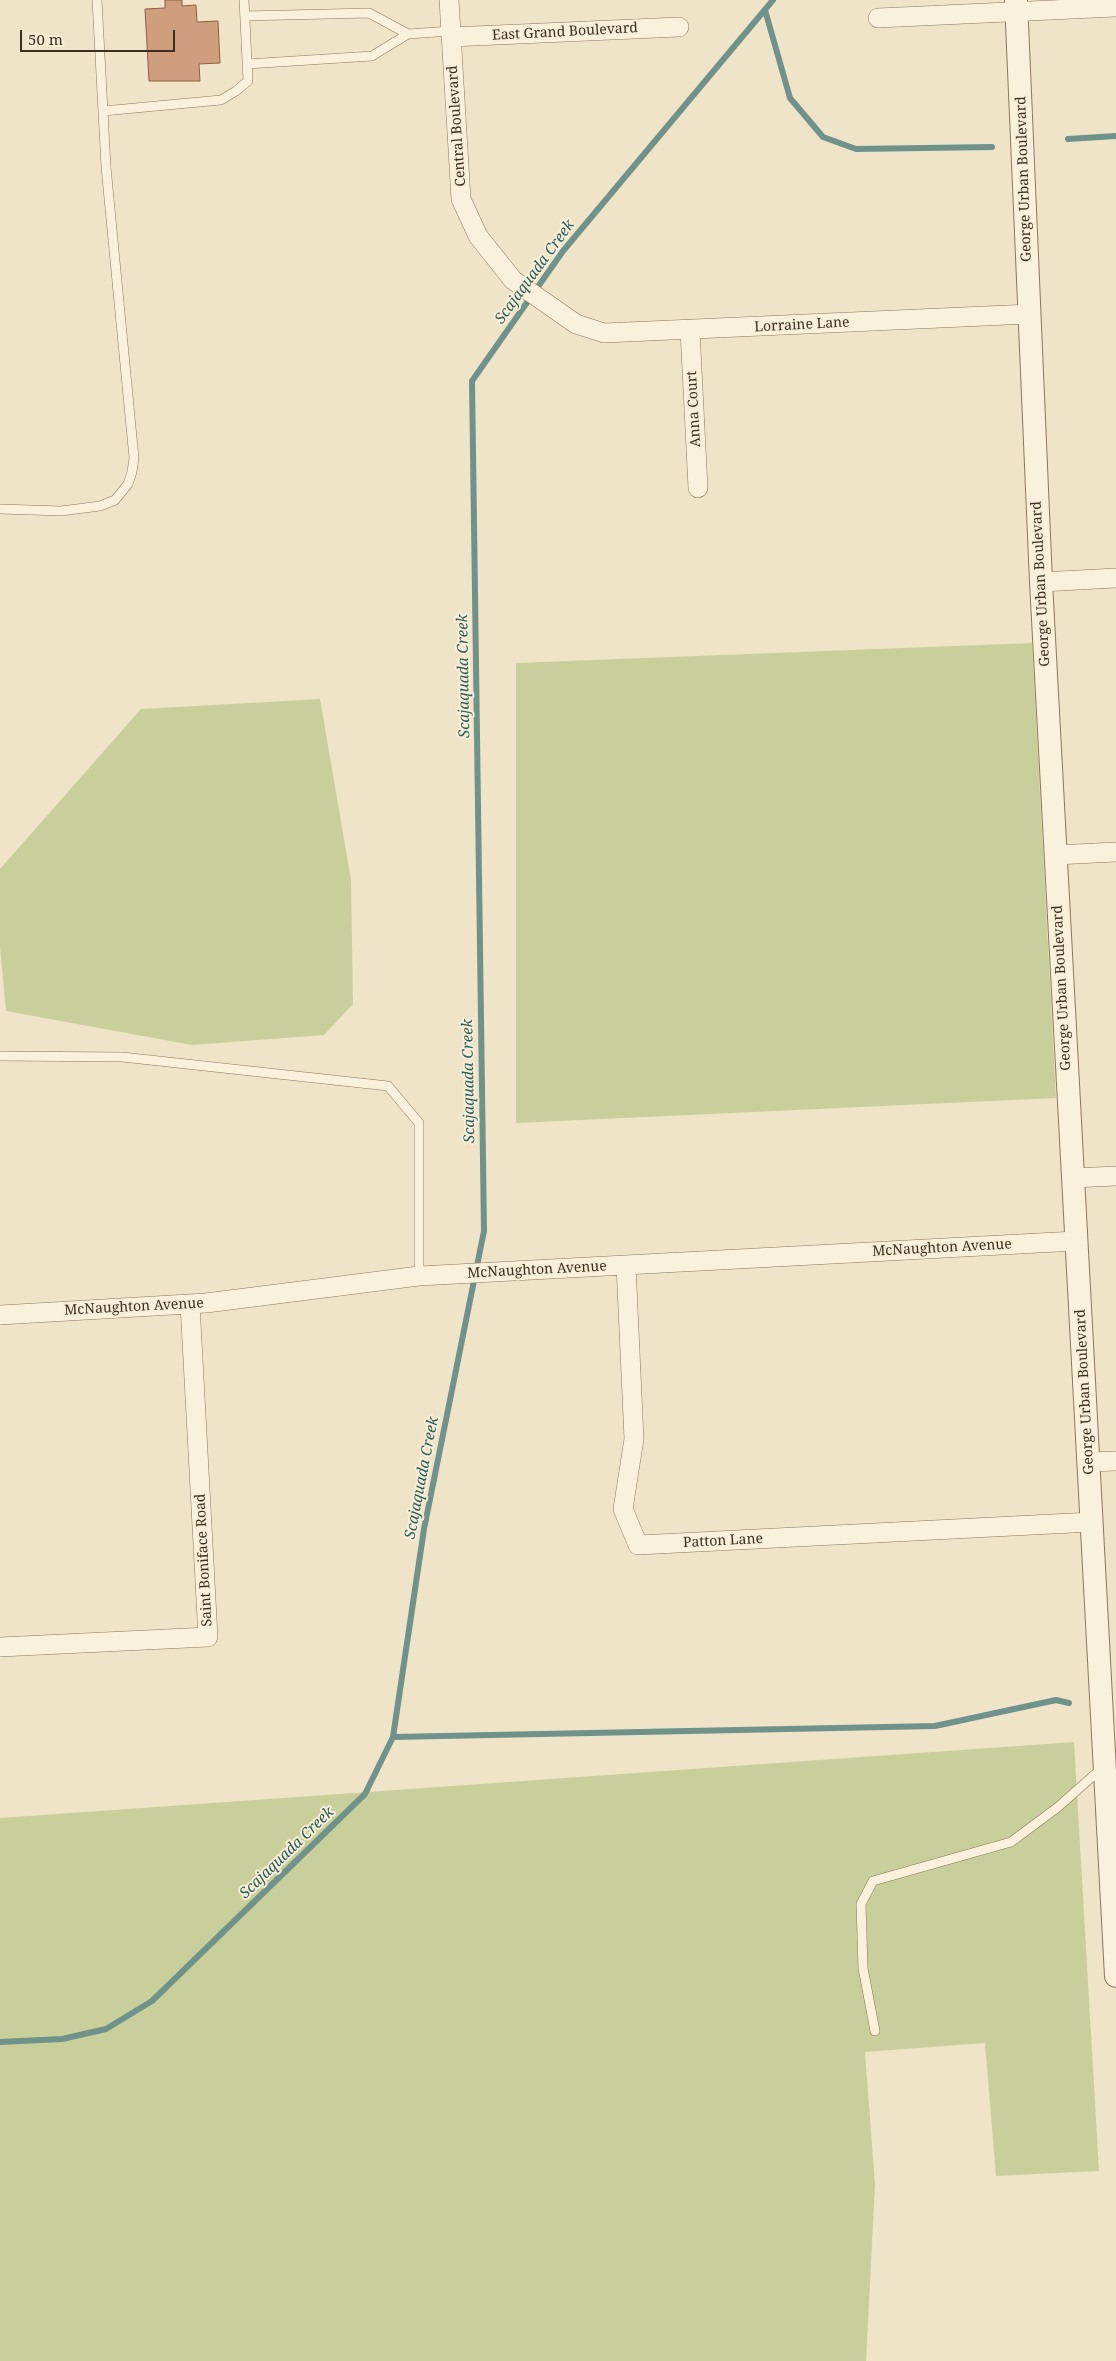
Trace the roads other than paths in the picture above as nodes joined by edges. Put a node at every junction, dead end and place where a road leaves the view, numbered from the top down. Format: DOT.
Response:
graph roads {
  1 [pos="97,0"];
  2 [pos="244,0"];
  3 [pos="449,0"];
  4 [pos="1016,6"];
  5 [pos="1116,7"];
  6 [pos="245,16"];
  7 [pos="878,18"];
  8 [pos="679,27"];
  9 [pos="408,34"];
  10 [pos="451,34"];
  11 [pos="247,64"];
  12 [pos="103,111"];
  13 [pos="1030,314"];
  14 [pos="576,324"];
  15 [pos="690,330"];
  16 [pos="698,488"];
  17 [pos="0,509"];
  18 [pos="1116,578"];
  19 [pos="1041,582"];
  20 [pos="1116,852"];
  21 [pos="1055,854"];
  22 [pos="0,1056"];
  23 [pos="1116,1176"];
  24 [pos="1073,1178"];
  25 [pos="1076,1241"];
  26 [pos="626,1265"];
  27 [pos="419,1276"];
  28 [pos="190,1304"];
  29 [pos="0,1315"];
  30 [pos="1116,1461"];
  31 [pos="1089,1462"];
  32 [pos="1092,1522"];
  33 [pos="0,1647"];
  34 [pos="1106,1765"];
  35 [pos="1116,1976"];
  36 [pos="875,2031"];
  1 -- 12 [label="lane"];
  2 -- 6 [label="lane"];
  3 -- 10 [label="street, Central Boulevard"];
  4 -- 5 [label="street"];
  4 -- 7 [label="street"];
  4 -- 13 [label="street, George Urban Boulevard"];
  6 -- 9 [label="lane"];
  6 -- 11 [label="lane"];
  8 -- 10 [label="street, East Grand Boulevard"];
  9 -- 10 [label="lane"];
  9 -- 11 [label="lane"];
  10 -- 14 [label="street, Central Boulevard"];
  11 -- 12 [label="lane"];
  12 -- 17 [label="lane"];
  13 -- 15 [label="street, Lorraine Lane"];
  13 -- 19 [label="street, George Urban Boulevard"];
  14 -- 15 [label="street, Lorraine Lane"];
  15 -- 16 [label="street, Anna Court"];
  18 -- 19 [label="street"];
  19 -- 21 [label="street, George Urban Boulevard"];
  20 -- 21 [label="street"];
  21 -- 24 [label="street, George Urban Boulevard"];
  22 -- 27 [label="lane"];
  23 -- 24 [label="street"];
  24 -- 25 [label="street, George Urban Boulevard"];
  25 -- 26 [label="street, McNaughton Avenue"];
  25 -- 31 [label="street, George Urban Boulevard"];
  26 -- 27 [label="street, McNaughton Avenue"];
  26 -- 32 [label="street, Patton Lane"];
  27 -- 28 [label="street, McNaughton Avenue"];
  28 -- 29 [label="street, McNaughton Avenue"];
  28 -- 33 [label="street, Saint Boniface Road"];
  30 -- 31 [label="street"];
  31 -- 32 [label="street, George Urban Boulevard"];
  32 -- 34 [label="street, George Urban Boulevard"];
  34 -- 35 [label="street, George Urban Boulevard"];
  34 -- 36 [label="lane"];
}
